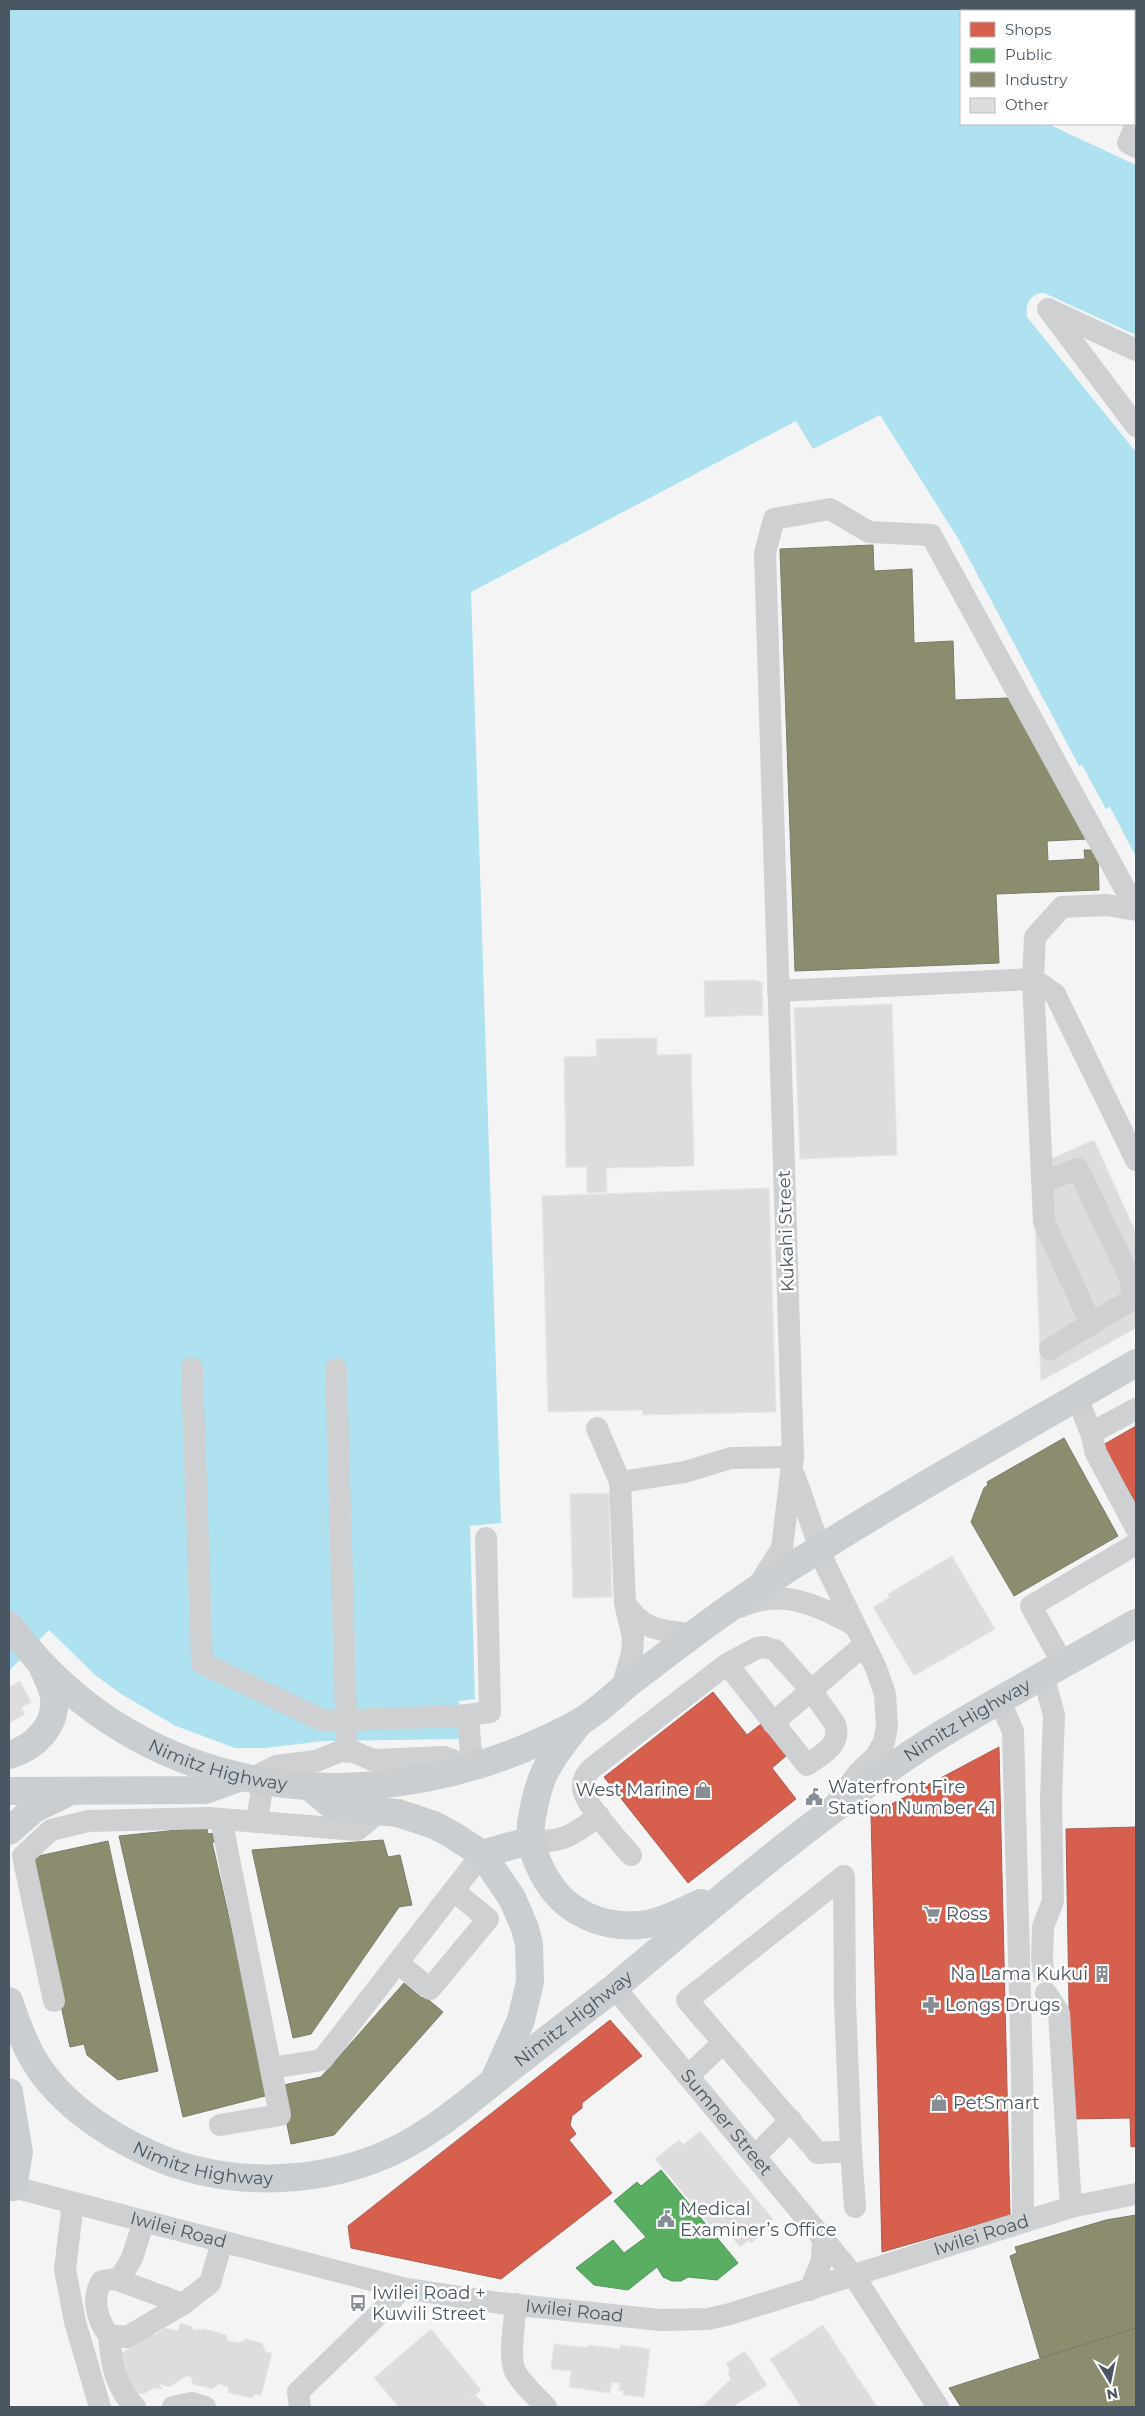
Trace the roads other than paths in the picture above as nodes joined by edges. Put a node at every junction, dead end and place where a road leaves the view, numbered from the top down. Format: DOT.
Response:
graph roads {
  1 [pos="1136,125"];
  2 [pos="1136,147"];
  3 [pos="1136,350"];
  4 [pos="1136,426"];
  5 [pos="1136,910"];
  6 [pos="1033,979"];
  7 [pos="778,991"];
  8 [pos="1136,1160"];
  9 [pos="1042,1182"];
  10 [pos="1091,1324"];
  11 [pos="1050,1349"];
  12 [pos="1136,1363"];
  13 [pos="192,1368"];
  14 [pos="336,1369"];
  15 [pos="1077,1397"];
  16 [pos="1136,1409"];
  17 [pos="598,1428"];
  18 [pos="1091,1433"];
  19 [pos="793,1464"];
  20 [pos="620,1482"];
  21 [pos="1136,1528"];
  22 [pos="486,1538"];
  23 [pos="1136,1544"];
  24 [pos="821,1548"];
  25 [pos="756,1589"];
  26 [pos="625,1603"];
  27 [pos="721,1616"];
  28 [pos="1136,1623"];
  29 [pos="9,1625"];
  30 [pos="692,1635"];
  31 [pos="859,1635"];
  32 [pos="36,1660"];
  33 [pos="727,1664"];
  34 [pos="1053,1670"];
  35 [pos="622,1688"];
  36 [pos="811,1690"];
  37 [pos="999,1700"];
  38 [pos="468,1715"];
  39 [pos="346,1722"];
  40 [pos="580,1722"];
  41 [pos="773,1723"];
  42 [pos="347,1751"];
  43 [pos="9,1755"];
  44 [pos="472,1768"];
  45 [pos="252,1779"];
  46 [pos="310,1787"];
  47 [pos="9,1791"];
  48 [pos="80,1791"];
  49 [pos="179,1791"];
  50 [pos="380,1811"];
  51 [pos="830,1812"];
  52 [pos="599,1816"];
  53 [pos="178,1819"];
  54 [pos="221,1819"];
  55 [pos="90,1821"];
  56 [pos="257,1822"];
  57 [pos="9,1831"];
  58 [pos="532,1840"];
  59 [pos="482,1854"];
  60 [pos="631,1856"];
  61 [pos="731,1890"];
  62 [pos="454,1891"];
  63 [pos="1042,1959"];
  64 [pos="398,1962"];
  65 [pos="614,1987"];
  66 [pos="1046,1993"];
  67 [pos="9,2001"];
  68 [pos="54,2002"];
  69 [pos="723,2043"];
  70 [pos="271,2068"];
  71 [pos="688,2076"];
  72 [pos="494,2080"];
  73 [pos="9,2092"];
  74 [pos="791,2120"];
  75 [pos="220,2125"];
  76 [pos="851,2151"];
  77 [pos="754,2156"];
  78 [pos="11,2186"];
  79 [pos="1136,2194"];
  80 [pos="73,2203"];
  81 [pos="855,2207"];
  82 [pos="1071,2208"];
  83 [pos="144,2221"];
  84 [pos="1023,2222"];
  85 [pos="823,2239"];
  86 [pos="222,2242"];
  87 [pos="854,2276"];
  88 [pos="119,2280"];
  89 [pos="402,2288"];
  90 [pos="810,2290"];
  91 [pos="183,2304"];
  92 [pos="516,2304"];
  93 [pos="109,2335"];
  94 [pos="100,2407"];
  95 [pos="136,2407"];
  96 [pos="173,2407"];
  97 [pos="205,2407"];
  98 [pos="300,2407"];
  99 [pos="546,2407"];
  100 [pos="938,2407"];
  1 -- 2 [label="street"];
  3 -- 4 [label="street"];
  5 -- 6 [label="street"];
  5 -- 7 [label="street, Kukahi Street"];
  6 -- 7 [label="street"];
  6 -- 8 [label="street"];
  6 -- 9 [label="street"];
  7 -- 19 [label="street, Kukahi Street"];
  9 -- 10 [label="street"];
  9 -- 10 [label="street"];
  10 -- 11 [label="street"];
  12 -- 15 [label="main road, Nimitz Highway"];
  13 -- 39 [label="street"];
  14 -- 39 [label="street"];
  15 -- 18 [label="street"];
  15 -- 24 [label="main road, Nimitz Highway"];
  16 -- 18 [label="street"];
  17 -- 20 [label="street"];
  18 -- 21 [label="street"];
  19 -- 20 [label="street"];
  19 -- 24 [label="street, Kukahi Street"];
  19 -- 25 [label="street, Kukahi Street"];
  20 -- 26 [label="street"];
  22 -- 38 [label="street"];
  23 -- 34 [label="street"];
  24 -- 25 [label="main road, Nimitz Highway"];
  24 -- 31 [label="street, Kukahi Street"];
  25 -- 27 [label="main road, Nimitz Highway"];
  26 -- 30 [label="street"];
  26 -- 35 [label="street"];
  27 -- 30 [label="main road, Nimitz Highway"];
  27 -- 31 [label="street"];
  28 -- 34 [label="main road, Nimitz Highway"];
  29 -- 32 [label="main road, Nimitz Highway"];
  30 -- 35 [label="main road, Nimitz Highway"];
  31 -- 36 [label="street"];
  31 -- 51 [label="street, Kukahi Street"];
  32 -- 43 [label="main road"];
  32 -- 45 [label="main road, Nimitz Highway"];
  33 -- 36 [label="street"];
  33 -- 41 [label="street"];
  33 -- 52 [label="street"];
  34 -- 37 [label="main road, Nimitz Highway"];
  34 -- 63 [label="street"];
  35 -- 40 [label="main road, Nimitz Highway"];
  36 -- 41 [label="street"];
  36 -- 41 [label="street"];
  37 -- 51 [label="main road, Nimitz Highway"];
  37 -- 84 [label="street"];
  38 -- 39 [label="street"];
  38 -- 44 [label="street"];
  39 -- 42 [label="street"];
  40 -- 44 [label="main road, Nimitz Highway"];
  40 -- 58 [label="main road"];
  42 -- 44 [label="street"];
  42 -- 45 [label="street"];
  44 -- 46 [label="main road, Nimitz Highway"];
  45 -- 46 [label="main road, Nimitz Highway"];
  45 -- 49 [label="main road"];
  45 -- 56 [label="street"];
  46 -- 50 [label="main road"];
  47 -- 48 [label="main road"];
  48 -- 49 [label="main road"];
  48 -- 55 [label="street"];
  48 -- 57 [label="main road"];
  49 -- 53 [label="street"];
  50 -- 56 [label="street"];
  50 -- 59 [label="main road"];
  51 -- 61 [label="main road, Nimitz Highway"];
  52 -- 58 [label="street"];
  52 -- 60 [label="street"];
  53 -- 54 [label="street"];
  53 -- 55 [label="street"];
  54 -- 56 [label="street"];
  54 -- 70 [label="street"];
  55 -- 68 [label="street"];
  58 -- 59 [label="main road"];
  58 -- 61 [label="main road"];
  59 -- 62 [label="street"];
  59 -- 72 [label="main road"];
  61 -- 65 [label="main road, Nimitz Highway"];
  62 -- 64 [label="street"];
  62 -- 64 [label="street"];
  64 -- 70 [label="street"];
  65 -- 71 [label="street, Sumner Street"];
  65 -- 72 [label="main road, Nimitz Highway"];
  66 -- 82 [label="street"];
  67 -- 72 [label="main road, Nimitz Highway"];
  69 -- 71 [label="street"];
  69 -- 74 [label="street"];
  69 -- 76 [label="street"];
  70 -- 75 [label="street"];
  71 -- 77 [label="street, Sumner Street"];
  73 -- 78 [label="main road"];
  74 -- 76 [label="street"];
  74 -- 77 [label="street"];
  76 -- 81 [label="street"];
  77 -- 85 [label="street, Sumner Street"];
  78 -- 80 [label="street, Iwilei Road"];
  79 -- 82 [label="street, Iwilei Road"];
  80 -- 83 [label="street, Iwilei Road"];
  80 -- 94 [label="street"];
  82 -- 84 [label="street, Iwilei Road"];
  83 -- 86 [label="street, Iwilei Road"];
  83 -- 88 [label="street"];
  84 -- 87 [label="street, Iwilei Road"];
  85 -- 87 [label="street, Sumner Street"];
  85 -- 90 [label="street"];
  86 -- 89 [label="street, Iwilei Road"];
  86 -- 91 [label="street"];
  87 -- 90 [label="street, Iwilei Road"];
  87 -- 100 [label="street, Sumner Street"];
  88 -- 91 [label="street"];
  88 -- 93 [label="street"];
  89 -- 92 [label="street, Iwilei Road"];
  89 -- 98 [label="street"];
  90 -- 92 [label="street, Iwilei Road"];
  91 -- 93 [label="street"];
  92 -- 99 [label="street"];
  93 -- 95 [label="street"];
  96 -- 97 [label="street"];
}
